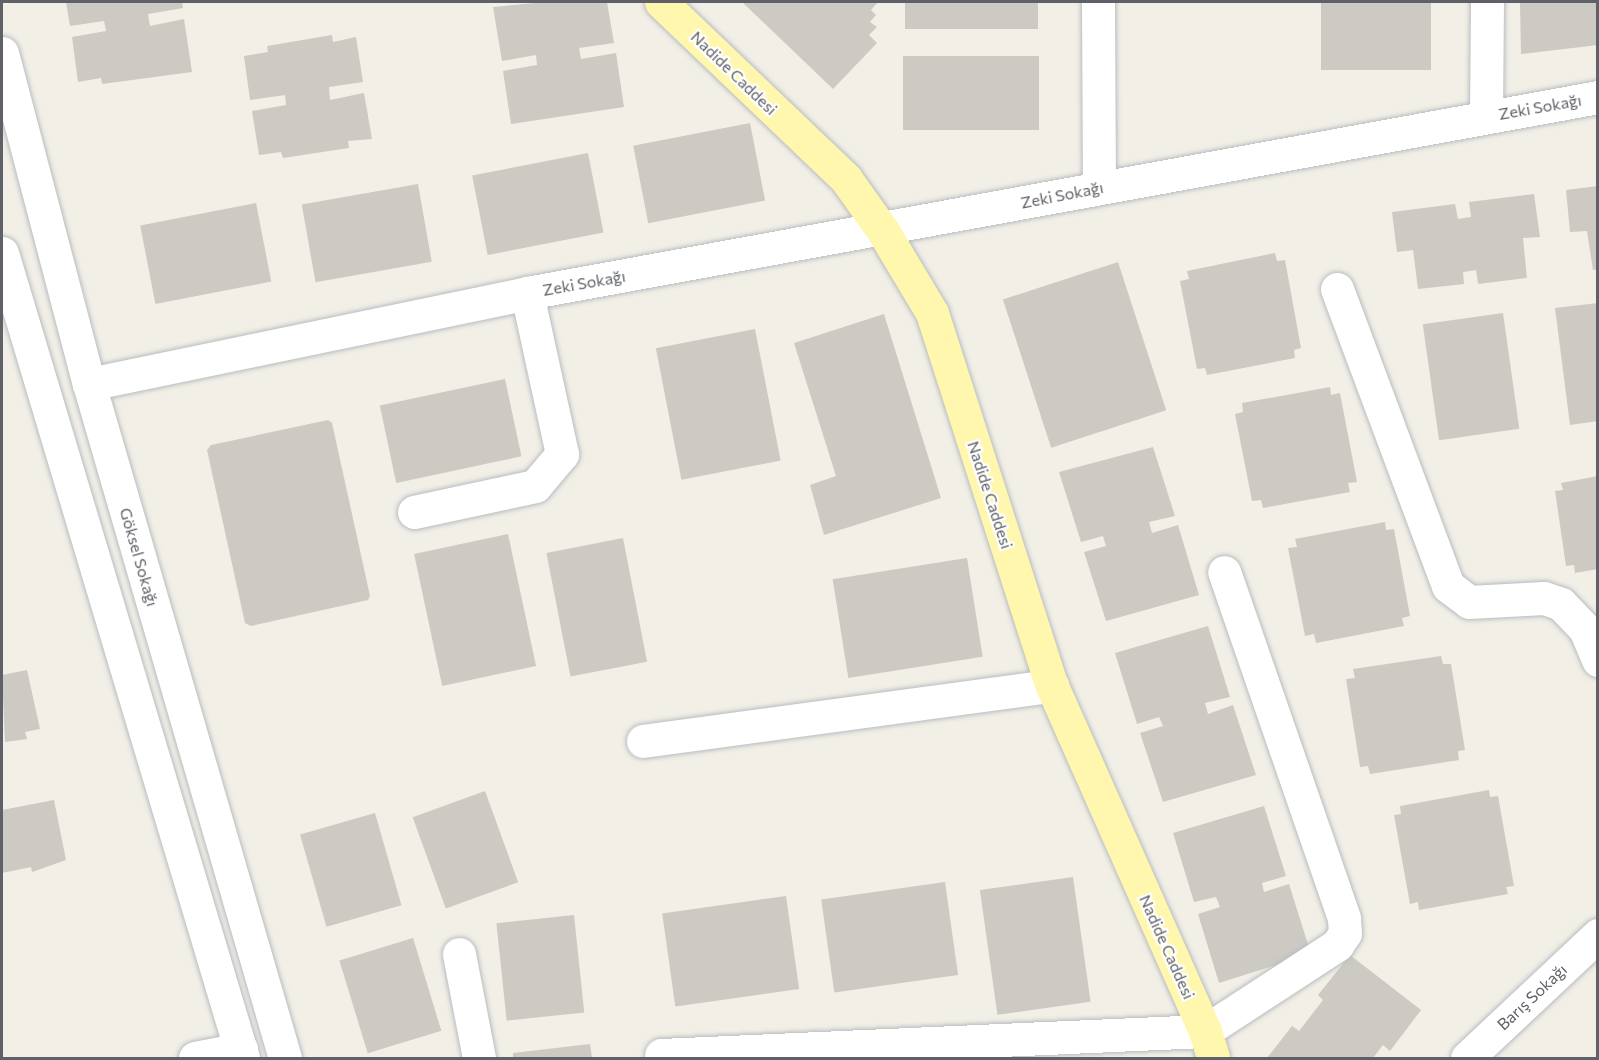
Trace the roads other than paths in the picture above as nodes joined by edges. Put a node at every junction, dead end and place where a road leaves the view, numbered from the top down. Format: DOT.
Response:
graph roads {
  1 [pos="1098,2"];
  2 [pos="1487,2"];
  3 [pos="669,6"];
  4 [pos="2,53"];
  5 [pos="1598,97"];
  6 [pos="1486,117"];
  7 [pos="1099,188"];
  8 [pos="883,231"];
  9 [pos="2,253"];
  10 [pos="1337,289"];
  11 [pos="527,293"];
  12 [pos="8,297"];
  13 [pos="89,384"];
  14 [pos="414,512"];
  15 [pos="1224,572"];
  16 [pos="1598,660"];
  17 [pos="1052,686"];
  18 [pos="643,741"];
  19 [pos="1598,935"];
  20 [pos="459,954"];
  21 [pos="1209,1045"];
  22 [pos="242,1054"];
  23 [pos="661,1055"];
  24 [pos="195,1059"];
  25 [pos="285,1059"];
  26 [pos="479,1059"];
  27 [pos="1467,1059"];
  1 -- 7 [label="street"];
  2 -- 6 [label="street"];
  3 -- 8 [label="main road, Nadide Caddesi"];
  4 -- 13 [label="street, Göksel Sokağı"];
  5 -- 6 [label="street, Zeki Sokağı"];
  6 -- 7 [label="street, Zeki Sokağı"];
  7 -- 8 [label="street, Zeki Sokağı"];
  8 -- 11 [label="street, Zeki Sokağı"];
  8 -- 17 [label="main road, Nadide Caddesi"];
  9 -- 12 [label="street"];
  10 -- 16 [label="street"];
  11 -- 13 [label="street, Zeki Sokağı"];
  11 -- 14 [label="street, Zeki Sokağı"];
  12 -- 22 [label="street"];
  13 -- 25 [label="street, Göksel Sokağı"];
  15 -- 21 [label="street"];
  17 -- 18 [label="street"];
  17 -- 21 [label="main road, Nadide Caddesi"];
  19 -- 27 [label="street, Barış Sokağı"];
  20 -- 26 [label="street"];
  21 -- 23 [label="street"];
  22 -- 24 [label="street"];
}
